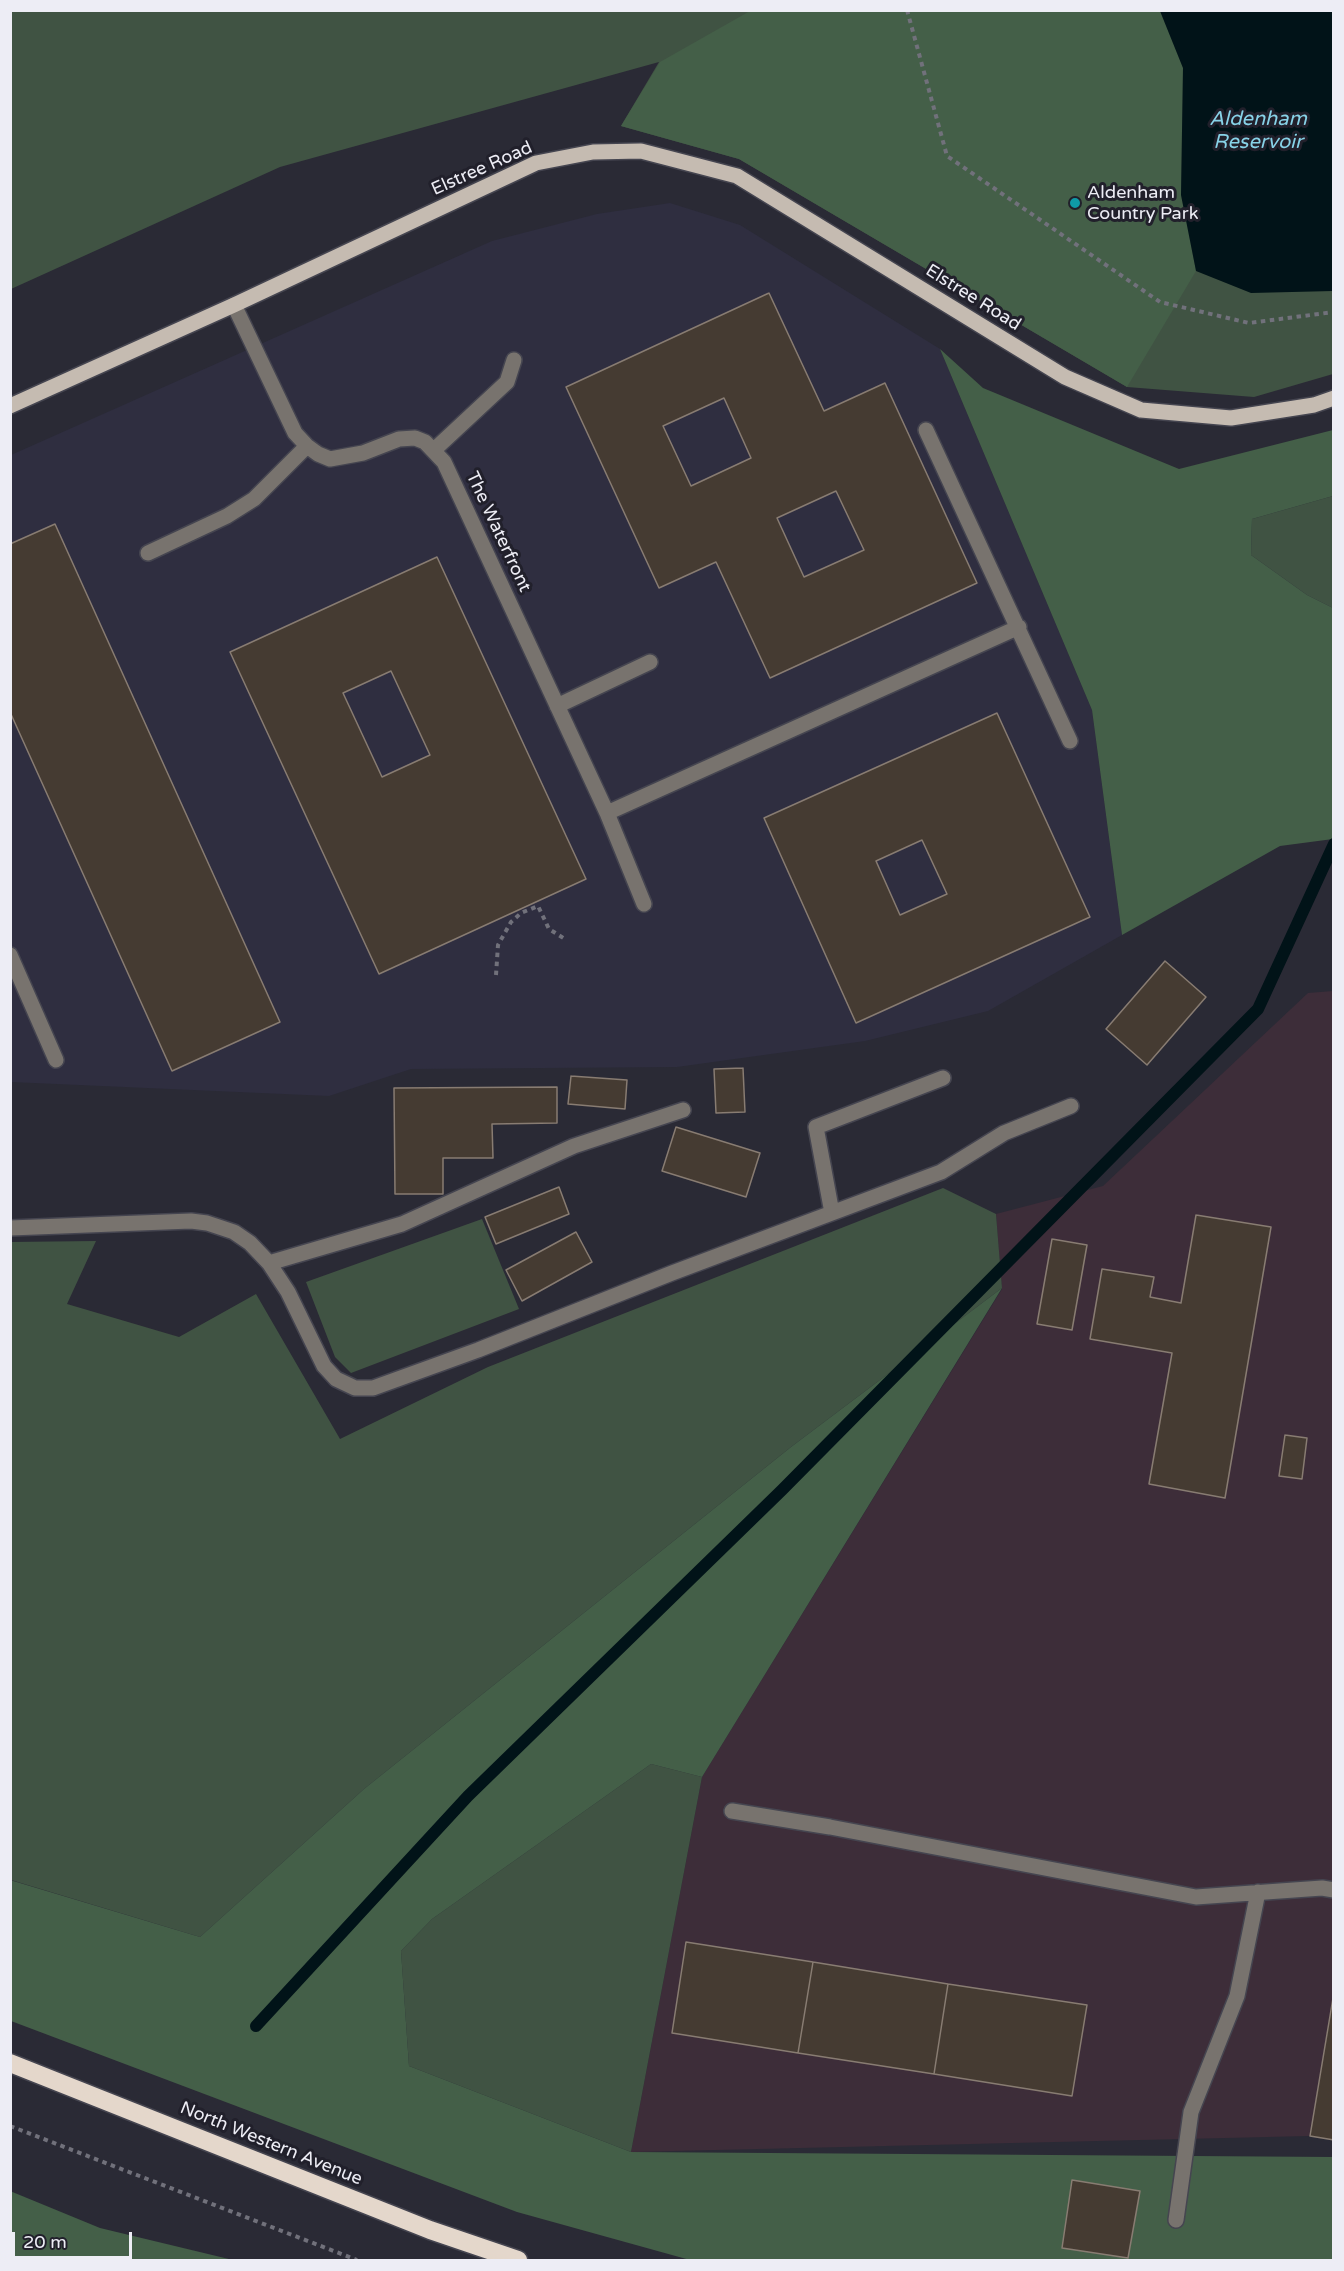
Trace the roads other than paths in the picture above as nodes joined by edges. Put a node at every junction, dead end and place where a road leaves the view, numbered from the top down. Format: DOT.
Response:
graph roads {
  1 [pos="234,306"];
  2 [pos="514,360"];
  3 [pos="1334,398"];
  4 [pos="10,406"];
  5 [pos="926,430"];
  6 [pos="307,446"];
  7 [pos="434,450"];
  8 [pos="148,553"];
  9 [pos="1018,627"];
  10 [pos="650,662"];
  11 [pos="557,706"];
  12 [pos="1070,741"];
  13 [pos="607,813"];
  14 [pos="644,904"];
  15 [pos="10,955"];
  16 [pos="56,1060"];
  17 [pos="943,1077"];
  18 [pos="1071,1106"];
  19 [pos="683,1110"];
  20 [pos="832,1213"];
  21 [pos="10,1228"];
  22 [pos="269,1263"];
  23 [pos="732,1811"];
  24 [pos="1334,1890"];
  25 [pos="1258,1892"];
  26 [pos="10,2063"];
  27 [pos="1176,2220"];
  28 [pos="518,2260"];
  1 -- 3 [label="main road, Elstree Road"];
  1 -- 4 [label="main road, Elstree Road"];
  1 -- 6 [label="lane"];
  2 -- 7 [label="lane"];
  5 -- 9 [label="lane"];
  6 -- 7 [label="lane"];
  6 -- 8 [label="lane"];
  7 -- 11 [label="lane, The Waterfront"];
  9 -- 12 [label="lane"];
  9 -- 13 [label="lane"];
  10 -- 11 [label="lane"];
  11 -- 13 [label="lane, The Waterfront"];
  13 -- 14 [label="lane, The Waterfront"];
  15 -- 16 [label="lane"];
  17 -- 20 [label="lane"];
  18 -- 20 [label="lane"];
  19 -- 22 [label="lane"];
  20 -- 22 [label="lane"];
  21 -- 22 [label="lane"];
  23 -- 25 [label="lane"];
  24 -- 25 [label="lane"];
  25 -- 27 [label="lane"];
  26 -- 28 [label="highway, North Western Avenue"];
}
